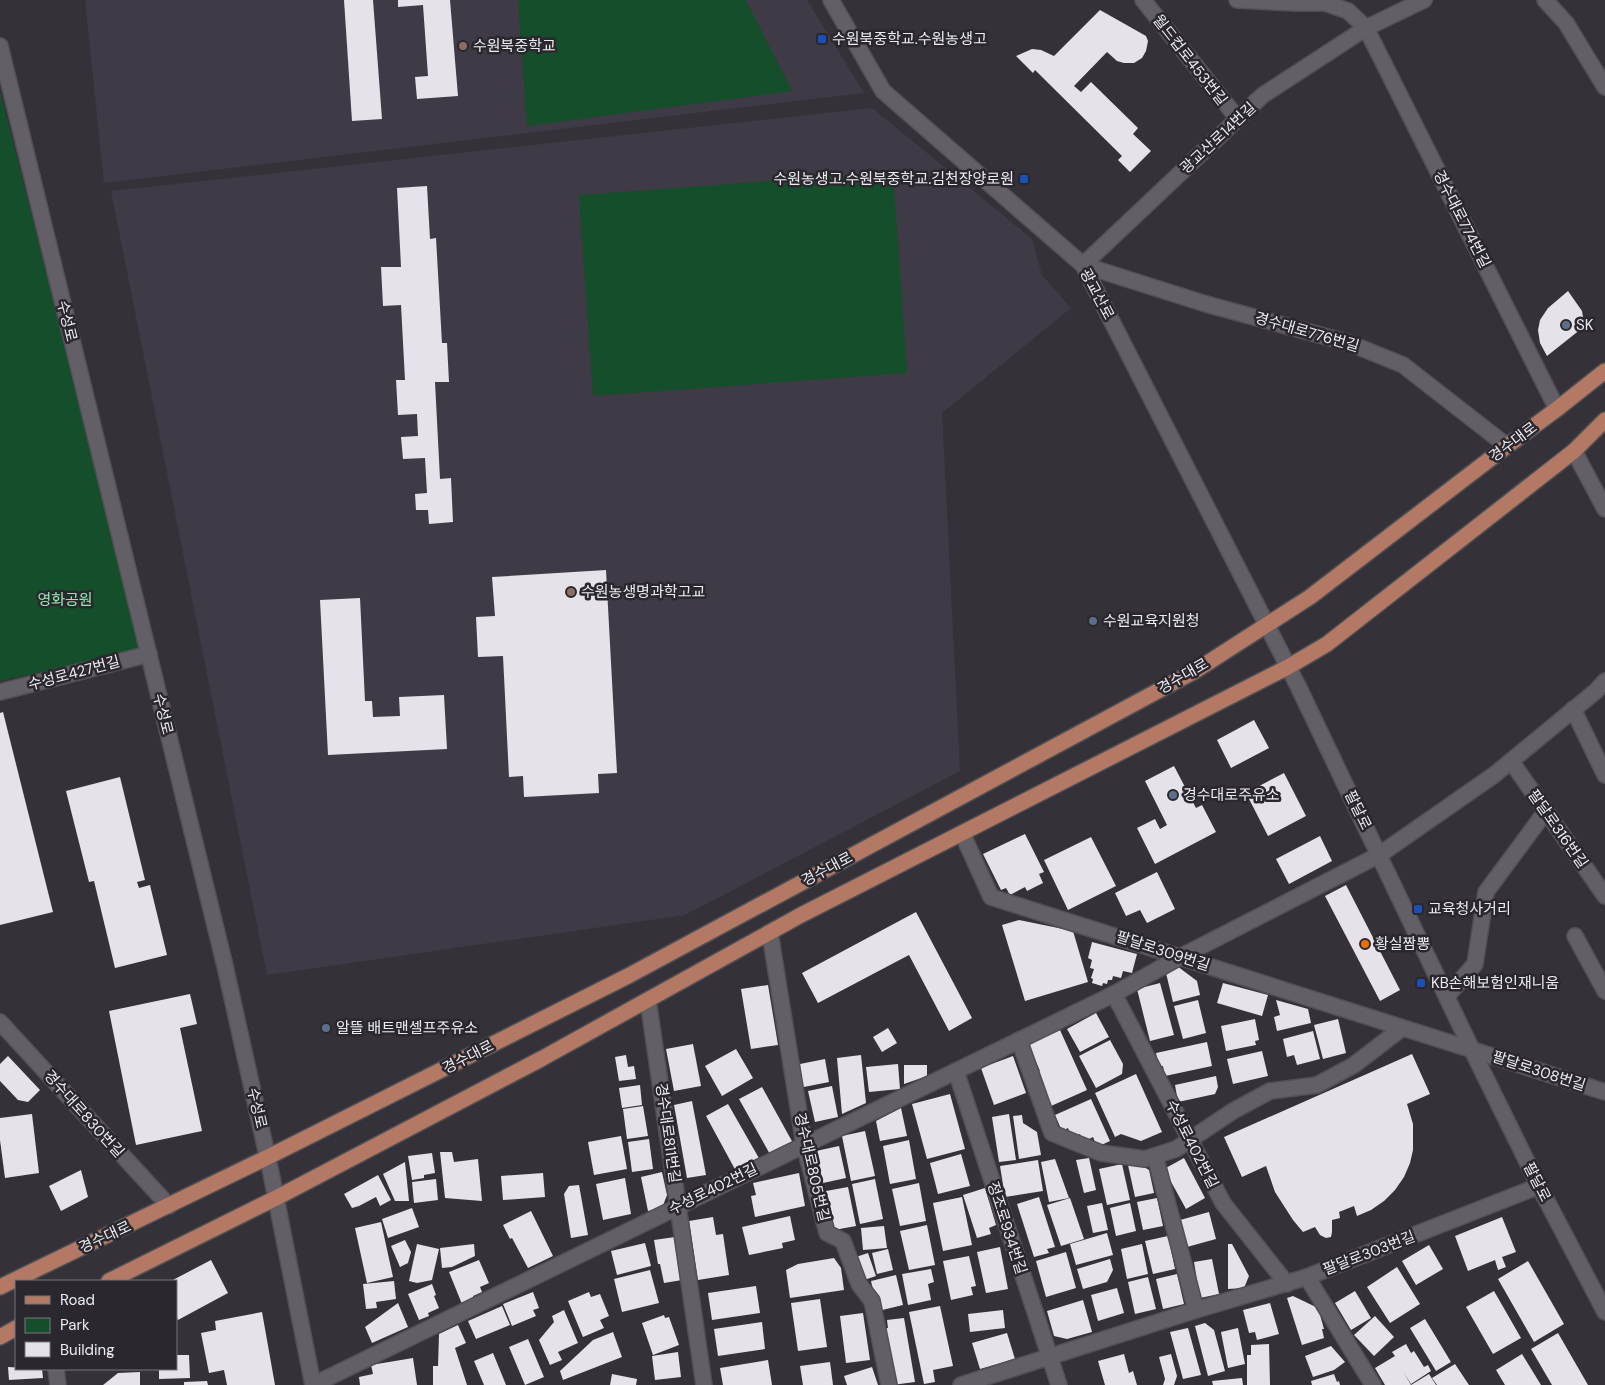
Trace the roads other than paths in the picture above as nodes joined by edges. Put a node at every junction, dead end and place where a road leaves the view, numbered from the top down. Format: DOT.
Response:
graph roads {
  1 [pos="831,0"];
  2 [pos="1143,0"];
  3 [pos="1237,0"];
  4 [pos="1545,0"];
  5 [pos="1418,1"];
  6 [pos="1366,28"];
  7 [pos="0,46"];
  8 [pos="1605,87"];
  9 [pos="1238,120"];
  10 [pos="1083,265"];
  11 [pos="1605,371"];
  12 [pos="1558,409"];
  13 [pos="1605,420"];
  14 [pos="1507,446"];
  15 [pos="1574,451"];
  16 [pos="1605,509"];
  17 [pos="1268,624"];
  18 [pos="149,654"];
  19 [pos="1288,667"];
  20 [pos="1605,681"];
  21 [pos="0,692"];
  22 [pos="1573,710"];
  23 [pos="1511,761"];
  24 [pos="1605,775"];
  25 [pos="1546,811"];
  26 [pos="962,833"];
  27 [pos="1379,855"];
  28 [pos="1605,896"];
  29 [pos="770,933"];
  30 [pos="1575,936"];
  31 [pos="1180,957"];
  32 [pos="1605,991"];
  33 [pos="1114,994"];
  34 [pos="1447,996"];
  35 [pos="648,1000"];
  36 [pos="0,1022"];
  37 [pos="1402,1028"];
  38 [pos="1019,1040"];
  39 [pos="1472,1050"];
  40 [pos="956,1071"];
  41 [pos="1605,1092"];
  42 [pos="1189,1140"];
  43 [pos="804,1144"];
  44 [pos="1156,1156"];
  45 [pos="268,1157"];
  46 [pos="1539,1186"];
  47 [pos="276,1198"];
  48 [pos="169,1206"];
  49 [pos="679,1206"];
  50 [pos="1307,1277"];
  51 [pos="111,1280"];
  52 [pos="1287,1284"];
  53 [pos="0,1287"];
  54 [pos="1196,1310"];
  55 [pos="1605,1312"];
  56 [pos="15,1329"];
  57 [pos="0,1337"];
  58 [pos="1050,1357"];
  59 [pos="56,1370"];
  60 [pos="58,1385"];
  61 [pos="313,1385"];
  62 [pos="704,1385"];
  63 [pos="889,1385"];
  64 [pos="961,1385"];
  65 [pos="1059,1385"];
  66 [pos="1373,1385"];
  1 -- 10 [label="street, 광교산로"];
  2 -- 9 [label="street, 월드컵로453번길"];
  3 -- 6 [label="street"];
  4 -- 8 [label="street"];
  5 -- 6 [label="street, 광교산로14번길"];
  6 -- 9 [label="street, 광교산로14번길"];
  6 -- 12 [label="street, 경수대로774번길"];
  7 -- 18 [label="street, 수성로"];
  9 -- 10 [label="street, 광교산로14번길"];
  10 -- 14 [label="street, 경수대로776번길"];
  10 -- 17 [label="street, 광교산로"];
  11 -- 12 [label="main road, 경수대로"];
  12 -- 14 [label="main road, 경수대로"];
  13 -- 15 [label="main road, 경수대로"];
  14 -- 17 [label="main road, 경수대로"];
  15 -- 16 [label="street"];
  15 -- 19 [label="main road, 경수대로"];
  17 -- 19 [label="street, 팔달로"];
  17 -- 45 [label="main road, 경수대로"];
  18 -- 21 [label="street, 수성로427번길"];
  18 -- 45 [label="street, 수성로"];
  19 -- 26 [label="main road, 경수대로"];
  19 -- 27 [label="street, 팔달로"];
  20 -- 22 [label="street"];
  22 -- 23 [label="street"];
  22 -- 24 [label="street"];
  23 -- 25 [label="street, 팔달로316번길"];
  23 -- 27 [label="street"];
  25 -- 28 [label="street, 팔달로316번길"];
  25 -- 34 [label="street"];
  26 -- 29 [label="main road, 경수대로"];
  26 -- 31 [label="street, 팔달로309번길"];
  27 -- 31 [label="street, 수성로402번길"];
  27 -- 34 [label="street, 팔달로"];
  29 -- 35 [label="main road, 경수대로"];
  29 -- 43 [label="street, 경수대로805번길"];
  30 -- 32 [label="street"];
  31 -- 33 [label="street, 수성로402번길"];
  31 -- 37 [label="street, 팔달로309번길"];
  33 -- 38 [label="street, 수성로402번길"];
  33 -- 42 [label="street, 수성로402번길"];
  34 -- 39 [label="street, 팔달로"];
  35 -- 47 [label="main road, 경수대로"];
  35 -- 49 [label="street, 경수대로811번길"];
  36 -- 48 [label="street, 경수대로830번길"];
  37 -- 39 [label="street, 팔달로309번길"];
  37 -- 42 [label="street"];
  38 -- 40 [label="street, 수성로402번길"];
  38 -- 44 [label="street"];
  39 -- 41 [label="street, 팔달로308번길"];
  39 -- 46 [label="street, 팔달로"];
  40 -- 43 [label="street, 수성로402번길"];
  40 -- 58 [label="street, 정조로934번길"];
  42 -- 44 [label="street"];
  42 -- 52 [label="street, 수성로402번길"];
  43 -- 49 [label="street, 수성로402번길"];
  43 -- 63 [label="street, 경수대로805번길"];
  44 -- 54 [label="street"];
  45 -- 47 [label="street, 수성로"];
  45 -- 48 [label="main road, 경수대로"];
  46 -- 50 [label="street, 팔달로303번길"];
  46 -- 55 [label="street, 팔달로"];
  47 -- 51 [label="main road, 경수대로"];
  47 -- 61 [label="street, 수성로"];
  48 -- 53 [label="main road, 경수대로"];
  49 -- 61 [label="street, 수성로402번길"];
  49 -- 62 [label="street, 경수대로811번길"];
  50 -- 52 [label="street, 팔달로303번길"];
  50 -- 66 [label="street"];
  52 -- 54 [label="street, 팔달로303번길"];
  54 -- 58 [label="street, 팔달로303번길"];
  56 -- 57 [label="main road"];
  58 -- 64 [label="street, 팔달로303번길"];
  58 -- 65 [label="street, 정조로934번길"];
  59 -- 60 [label="street"];
}
